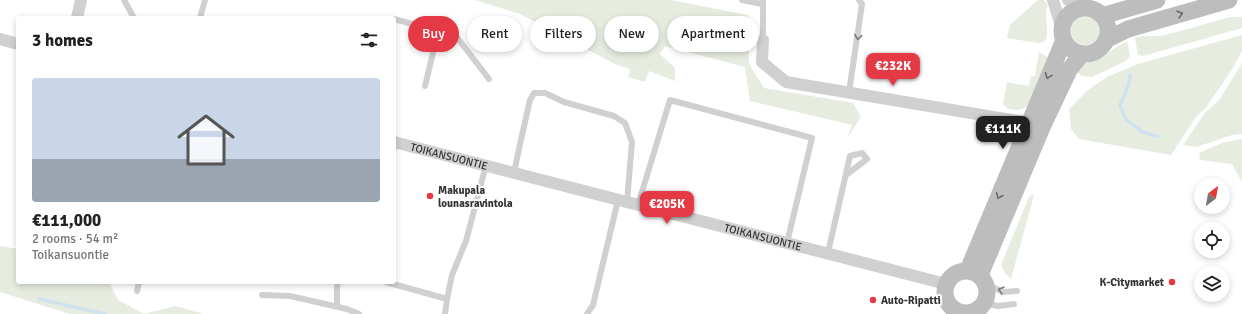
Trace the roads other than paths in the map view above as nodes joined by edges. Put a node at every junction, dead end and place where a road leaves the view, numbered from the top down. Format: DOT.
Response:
graph roads {
  1 [pos="81,0"];
  2 [pos="124,0"];
  3 [pos="205,0"];
  4 [pos="742,0"];
  5 [pos="859,0"];
  6 [pos="1053,0"];
  7 [pos="1157,0"];
  8 [pos="762,2"];
  9 [pos="1222,2"];
  10 [pos="1075,4"];
  11 [pos="1242,6"];
  12 [pos="77,16"];
  13 [pos="133,16"];
  14 [pos="201,16"];
  15 [pos="1102,16"];
  16 [pos="396,20"];
  17 [pos="408,23"];
  18 [pos="1063,35"];
  19 [pos="0,39"];
  20 [pos="459,40"];
  21 [pos="763,40"];
  22 [pos="1106,40"];
  23 [pos="16,43"];
  24 [pos="433,52"];
  25 [pos="1082,54"];
  26 [pos="488,79"];
  27 [pos="425,86"];
  28 [pos="849,92"];
  29 [pos="1030,122"];
  30 [pos="396,142"];
  31 [pos="486,165"];
  32 [pos="514,173"];
  33 [pos="846,175"];
  34 [pos="628,202"];
  35 [pos="787,243"];
  36 [pos="828,254"];
  37 [pos="978,276"];
  38 [pos="139,284"];
  39 [pos="338,284"];
  40 [pos="393,284"];
  41 [pos="946,284"];
  42 [pos="137,291"];
  43 [pos="1017,291"];
  44 [pos="262,294"];
  45 [pos="447,299"];
  46 [pos="985,303"];
  47 [pos="1014,304"];
  48 [pos="337,306"];
  49 [pos="957,313"];
  50 [pos="360,314"];
  51 [pos="445,314"];
  52 [pos="587,314"];
  1 -- 12 [label="street"];
  2 -- 13 [label="lane"];
  3 -- 14 [label="lane"];
  4 -- 8 [label="lane"];
  5 -- 28 [label="lane, one-way"];
  6 -- 18 [label="street"];
  7 -- 15 [label="main road"];
  8 -- 21 [label="lane"];
  9 -- 11 [label="main road"];
  22 -- 9 [label="main road, one-way"];
  10 -- 15 [label="main road"];
  10 -- 18 [label="main road"];
  15 -- 22 [label="main road"];
  16 -- 17 [label="lane"];
  18 -- 25 [label="main road"];
  18 -- 29 [label="main road, one-way"];
  19 -- 23 [label="street"];
  20 -- 26 [label="lane"];
  21 -- 28 [label="street"];
  22 -- 25 [label="main road"];
  24 -- 27 [label="lane"];
  25 -- 37 [label="main road"];
  28 -- 29 [label="street"];
  29 -- 37 [label="main road, one-way"];
  30 -- 31 [label="street, TOIKANSUONTIE"];
  31 -- 32 [label="street, TOIKANSUONTIE"];
  31 -- 45 [label="lane"];
  32 -- 34 [label="street, TOIKANSUONTIE"];
  32 -- 34 [label="lane"];
  33 -- 36 [label="lane"];
  34 -- 35 [label="street, TOIKANSUONTIE"];
  34 -- 35 [label="lane"];
  34 -- 52 [label="lane"];
  35 -- 36 [label="street, TOIKANSUONTIE"];
  36 -- 41 [label="street, TOIKANSUONTIE"];
  37 -- 41 [label="main road"];
  43 -- 37 [label="lane, one-way"];
  37 -- 46 [label="main road"];
  38 -- 42 [label="lane"];
  39 -- 48 [label="lane"];
  40 -- 45 [label="lane"];
  41 -- 49 [label="main road"];
  44 -- 48 [label="lane"];
  45 -- 51 [label="lane"];
  46 -- 47 [label="lane"];
  46 -- 49 [label="main road"];
  48 -- 50 [label="lane"];
}
